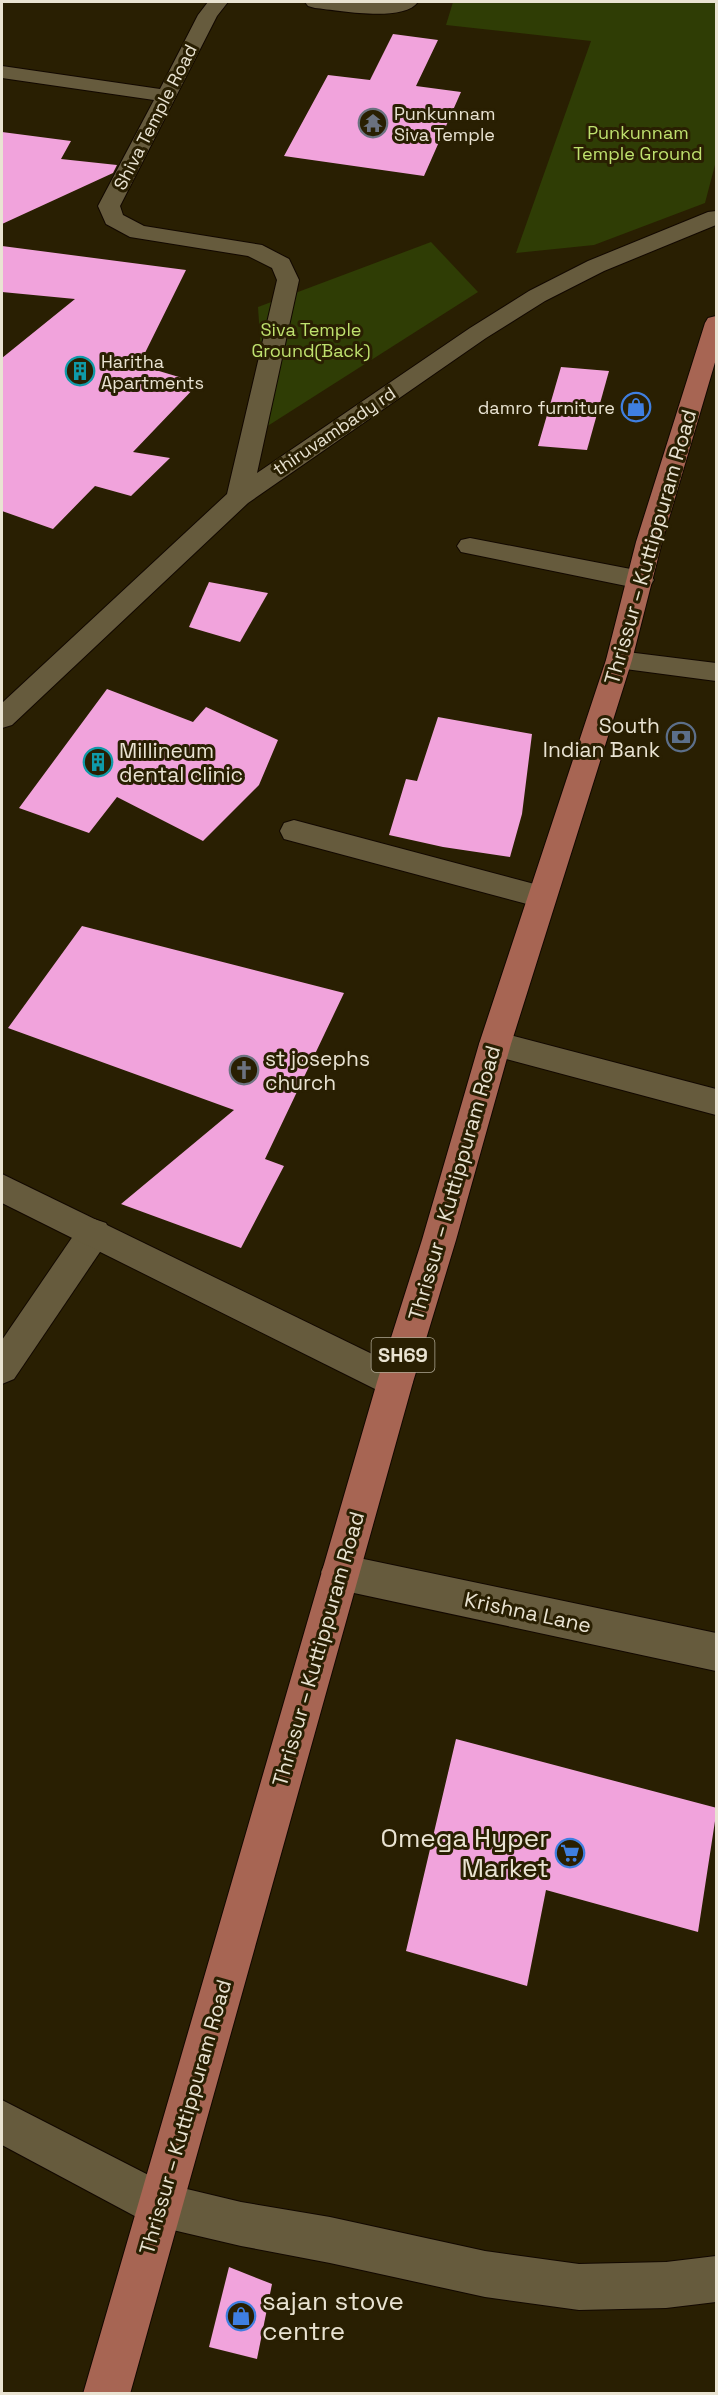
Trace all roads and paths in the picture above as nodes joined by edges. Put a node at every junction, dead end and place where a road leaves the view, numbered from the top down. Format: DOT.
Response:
graph roads {
  1 [pos="218,2"];
  2 [pos="315,2"];
  3 [pos="408,2"];
  4 [pos="2,72"];
  5 [pos="166,96"];
  6 [pos="717,217"];
  7 [pos="717,323"];
  8 [pos="710,368"];
  9 [pos="239,496"];
  10 [pos="470,546"];
  11 [pos="641,580"];
  12 [pos="619,660"];
  13 [pos="717,672"];
  14 [pos="2,718"];
  15 [pos="294,831"];
  16 [pos="542,897"];
  17 [pos="495,1044"];
  18 [pos="717,1102"];
  19 [pos="2,1188"];
  20 [pos="94,1233"];
  21 [pos="2,1368"];
  22 [pos="394,1382"];
  23 [pos="340,1572"];
  24 [pos="717,1652"];
  25 [pos="2,2122"];
  26 [pos="160,2205"];
  27 [pos="717,2279"];
  28 [pos="106,2394"];
  1 -- 5 [label="street, Shiva Temple Road"];
  2 -- 3 [label="street"];
  4 -- 5 [label="street"];
  5 -- 9 [label="street, Shiva Temple Road"];
  6 -- 9 [label="street, thiruvambady rd"];
  7 -- 8 [label="main road, Thrissur – Kuttippuram Road / SH69"];
  8 -- 11 [label="main road, Thrissur – Kuttippuram Road / SH69"];
  9 -- 14 [label="street, thiruvambady rd"];
  10 -- 11 [label="street"];
  11 -- 12 [label="main road, Thrissur – Kuttippuram Road / SH69"];
  12 -- 13 [label="street"];
  12 -- 16 [label="main road, Thrissur – Kuttippuram Road / SH69"];
  15 -- 16 [label="street"];
  16 -- 17 [label="main road, Thrissur – Kuttippuram Road / SH69"];
  17 -- 18 [label="street"];
  17 -- 22 [label="main road, Thrissur – Kuttippuram Road / SH69"];
  19 -- 20 [label="street"];
  20 -- 21 [label="street"];
  20 -- 22 [label="street"];
  22 -- 23 [label="main road, Thrissur – Kuttippuram Road / SH69"];
  23 -- 24 [label="street, Krishna Lane"];
  23 -- 26 [label="main road, Thrissur – Kuttippuram Road / SH69"];
  25 -- 26 [label="street"];
  26 -- 27 [label="street"];
  26 -- 28 [label="main road, Thrissur – Kuttippuram Road / SH69"];
}
